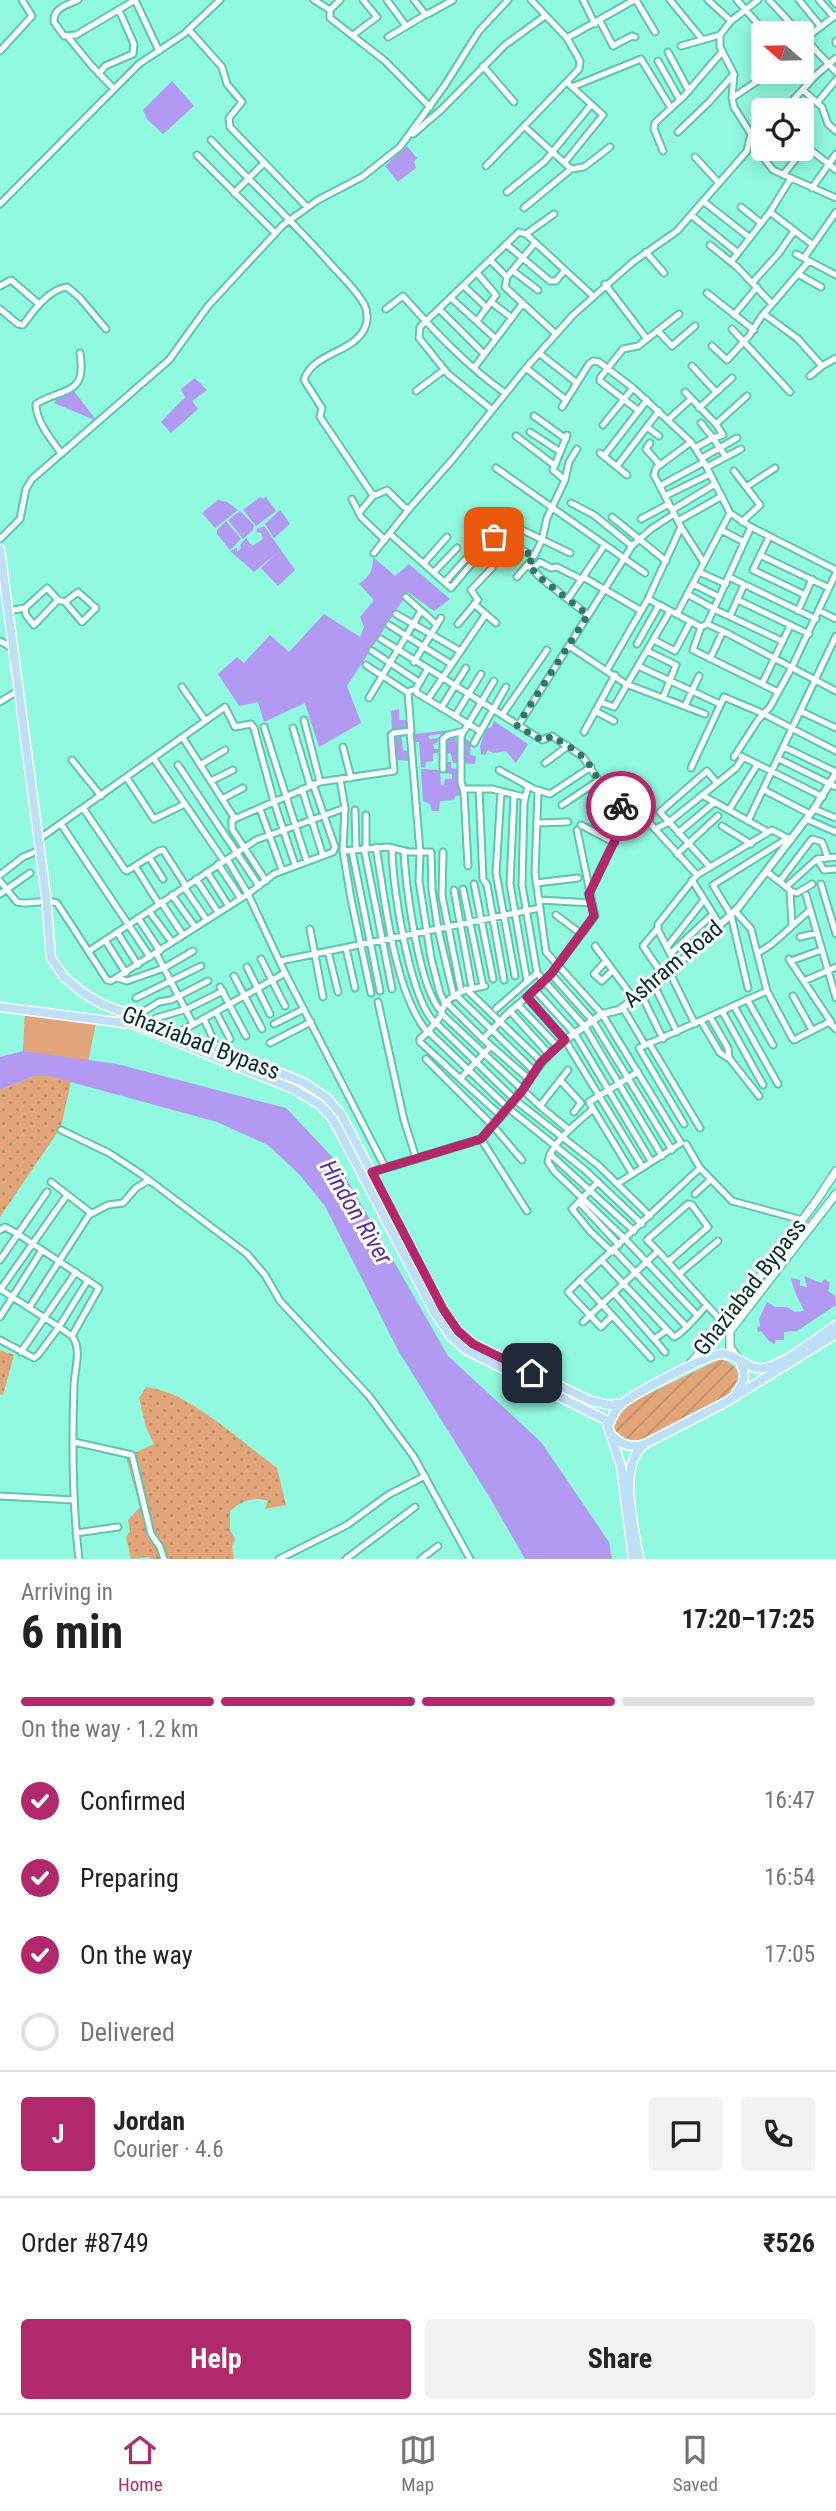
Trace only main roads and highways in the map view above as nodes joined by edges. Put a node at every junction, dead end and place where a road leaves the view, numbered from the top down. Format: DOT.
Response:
graph roads {
  1 [pos="0,549"];
  2 [pos="3,599"];
  3 [pos="99,1002"];
  4 [pos="0,1007"];
  5 [pos="93,1018"];
  6 [pos="836,1171"];
  7 [pos="836,1194"];
  8 [pos="836,1325"];
  9 [pos="836,1334"];
  10 [pos="740,1361"];
  11 [pos="686,1368"];
  12 [pos="726,1402"];
  13 [pos="623,1403"];
  14 [pos="609,1425"];
  15 [pos="612,1435"];
  16 [pos="645,1444"];
  17 [pos="633,1559"];
  18 [pos="639,1559"];
  1 -- 2 [label="highway, Ghaziabad Bypass"];
  2 -- 3 [label="highway, Ghaziabad Bypass"];
  3 -- 5 [label="highway"];
  3 -- 13 [label="highway, Ghaziabad Bypass"];
  4 -- 5 [label="highway, Ghaziabad Bypass"];
  5 -- 14 [label="highway, Ghaziabad Bypass"];
  6 -- 11 [label="main road, Ghaziabad Bypass"];
  7 -- 10 [label="main road, Ghaziabad Bypass"];
  8 -- 10 [label="highway"];
  9 -- 12 [label="highway"];
  10 -- 11 [label="highway"];
  10 -- 12 [label="highway"];
  11 -- 13 [label="highway"];
  12 -- 16 [label="highway"];
  13 -- 14 [label="highway"];
  14 -- 15 [label="highway"];
  15 -- 16 [label="highway"];
  15 -- 17 [label="highway"];
  16 -- 18 [label="highway"];
}
